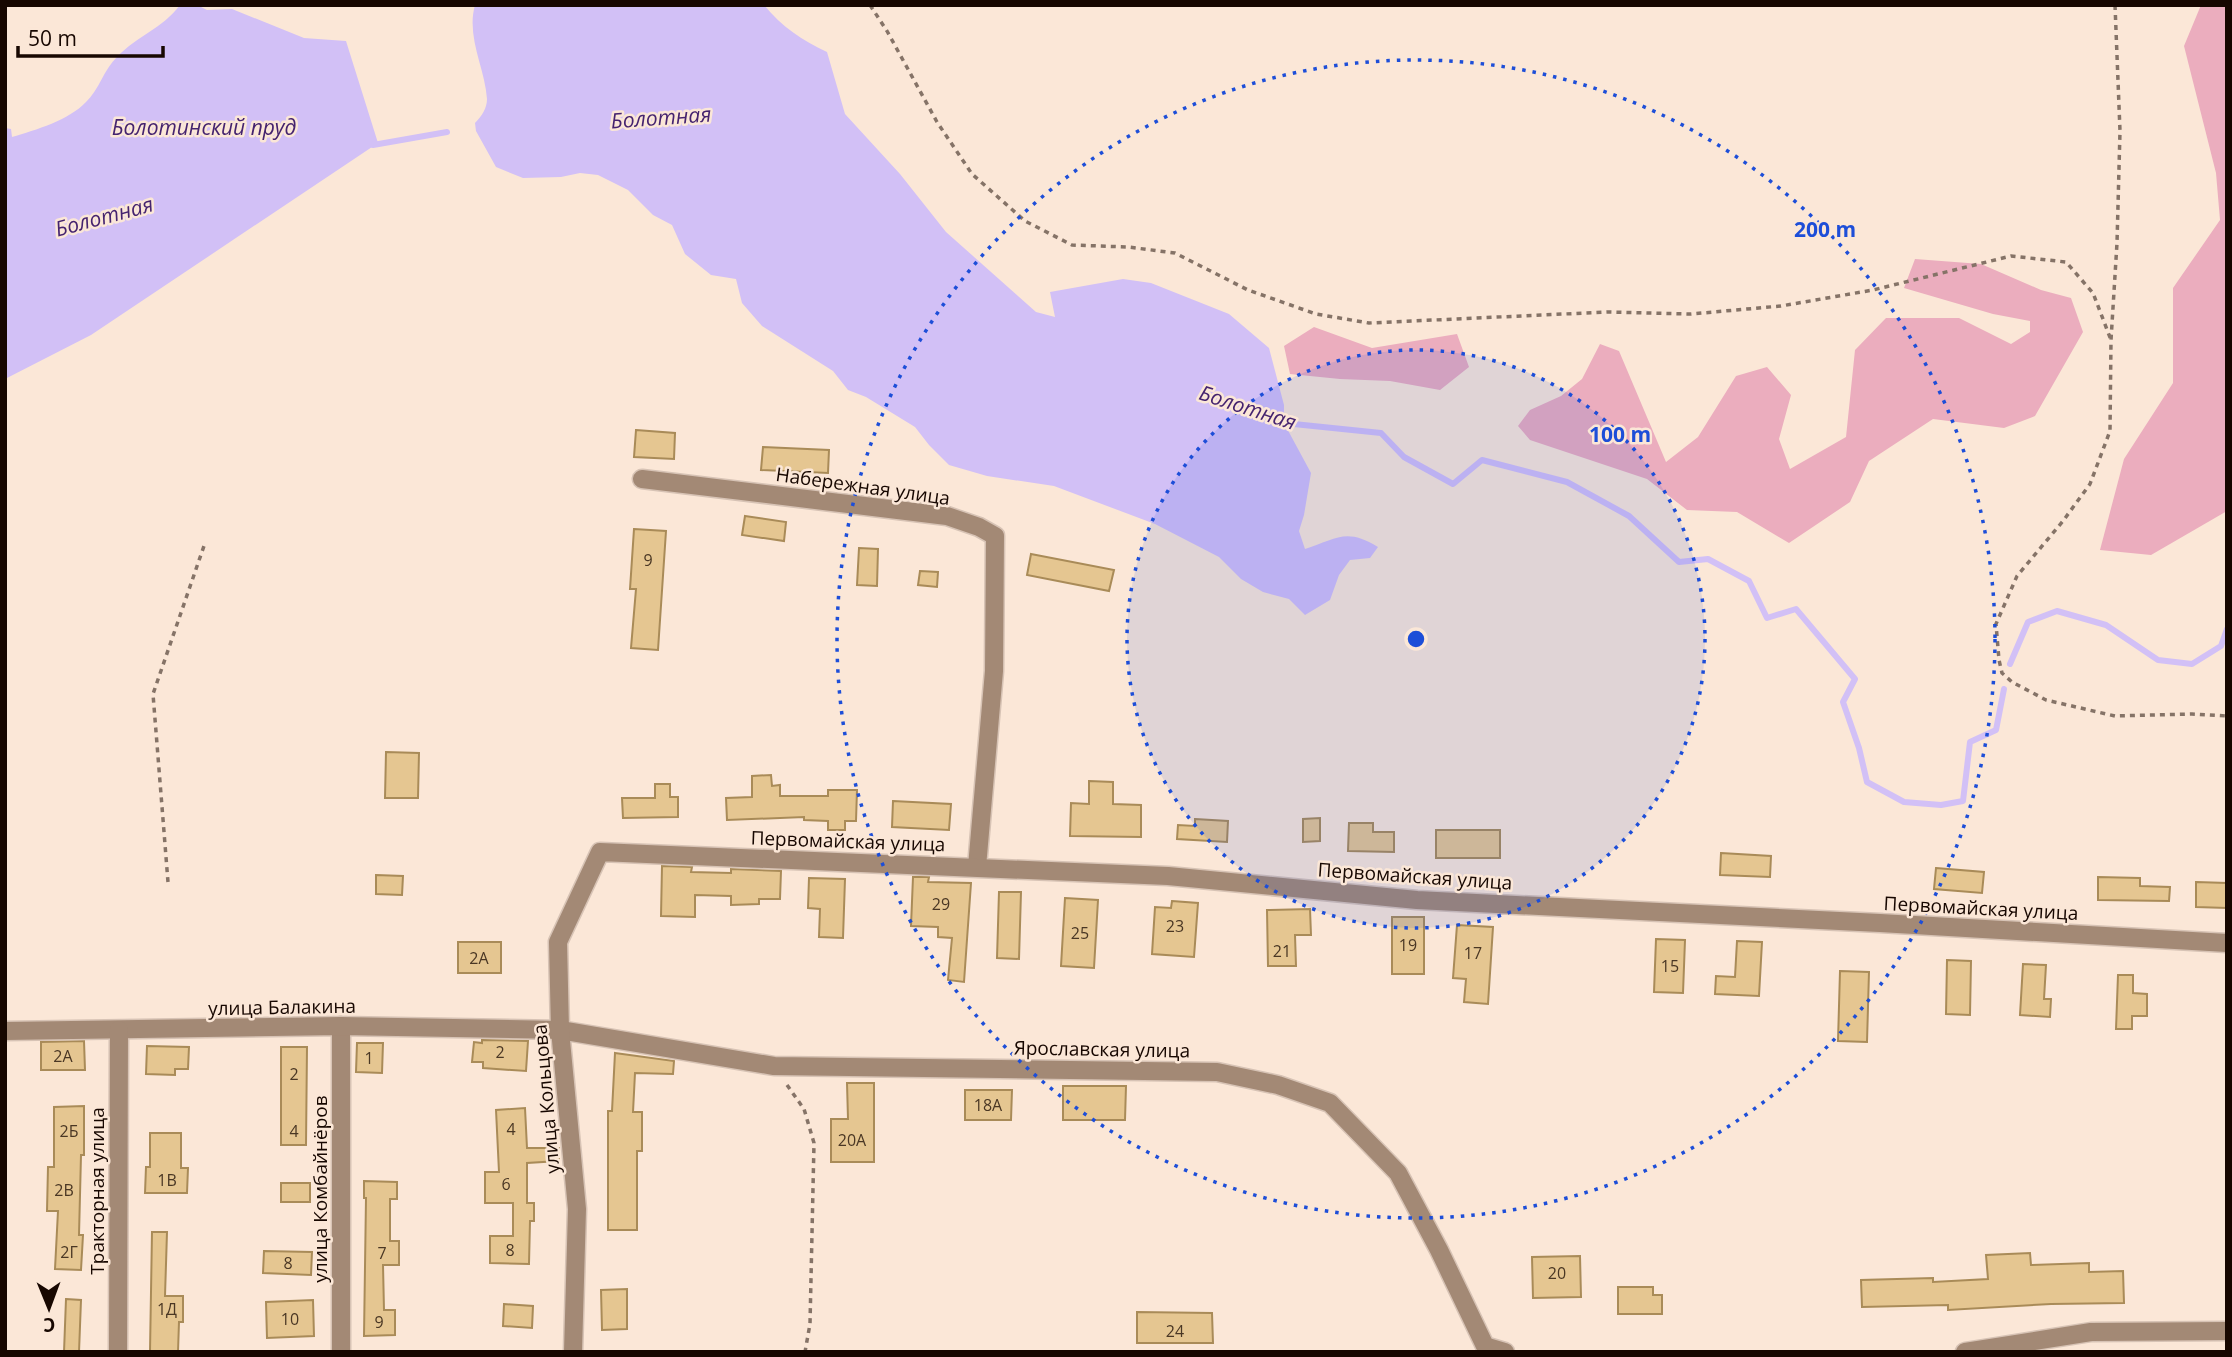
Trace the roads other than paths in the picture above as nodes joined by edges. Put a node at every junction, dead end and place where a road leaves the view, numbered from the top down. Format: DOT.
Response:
graph roads {
  1 [pos="642,479"];
  2 [pos="600,852"];
  3 [pos="977,867"];
  4 [pos="2227,943"];
  5 [pos="341,1026"];
  6 [pos="119,1030"];
  7 [pos="560,1030"];
  8 [pos="5,1031"];
  9 [pos="2227,1331"];
  10 [pos="118,1352"];
  11 [pos="341,1352"];
  12 [pos="573,1352"];
  13 [pos="1505,1352"];
  14 [pos="1965,1352"];
  1 -- 3 [label="street, Набережная улица"];
  2 -- 3 [label="street, Первомайская улица"];
  2 -- 7 [label="street, улица Кольцова"];
  3 -- 4 [label="street, Первомайская улица"];
  5 -- 6 [label="street, улица Балакина"];
  5 -- 7 [label="street, улица Балакина"];
  5 -- 11 [label="street, улица Комбайнёров"];
  6 -- 8 [label="street, улица Балакина"];
  6 -- 10 [label="street, Тракторная улица"];
  7 -- 12 [label="street, улица Кольцова"];
  7 -- 13 [label="street, Ярославская улица"];
  9 -- 14 [label="street"];
}
